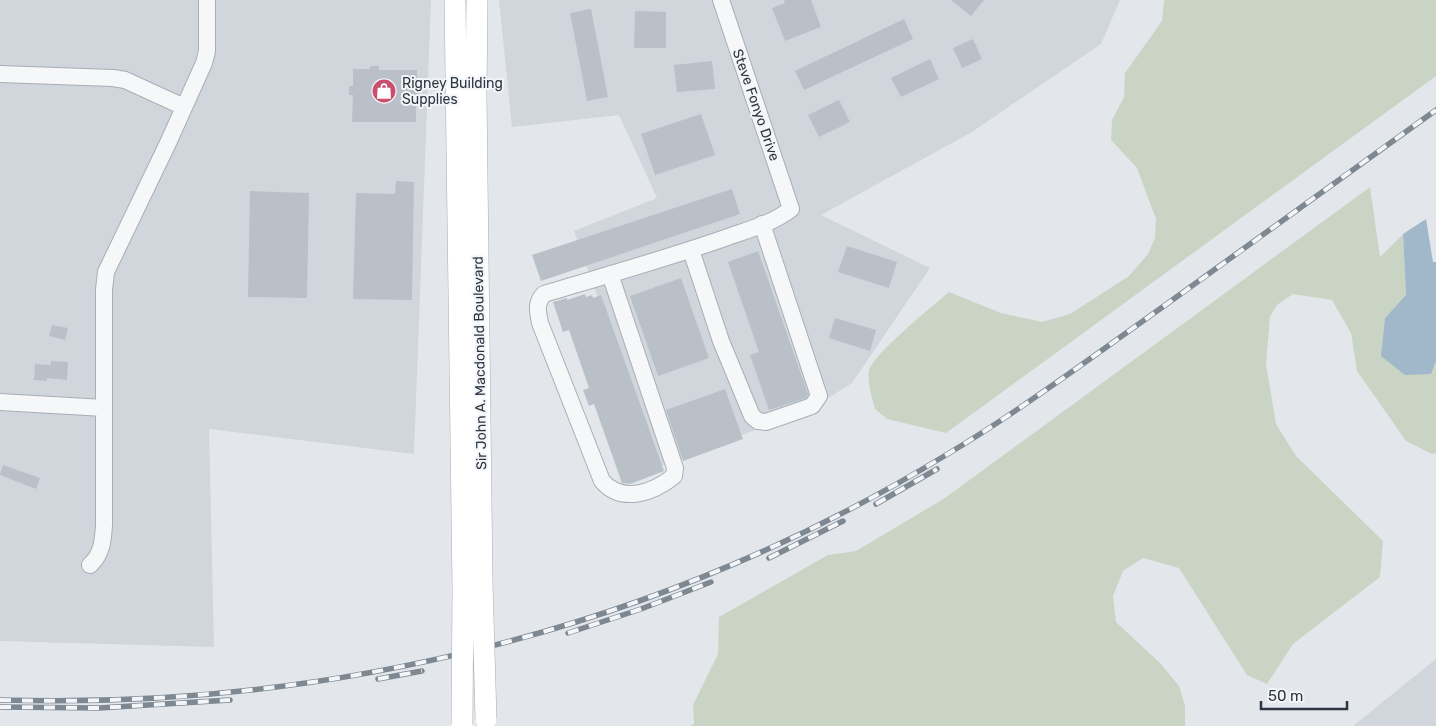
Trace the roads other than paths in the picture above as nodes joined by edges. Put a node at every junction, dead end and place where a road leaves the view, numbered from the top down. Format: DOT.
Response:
graph roads {
  1 [pos="207,0"];
  2 [pos="455,0"];
  3 [pos="477,0"];
  4 [pos="721,0"];
  5 [pos="0,74"];
  6 [pos="184,107"];
  7 [pos="762,224"];
  8 [pos="691,250"];
  9 [pos="610,274"];
  10 [pos="0,402"];
  11 [pos="104,408"];
  12 [pos="90,565"];
  13 [pos="472,585"];
  14 [pos="486,722"];
  15 [pos="462,725"];
  1 -- 6 [label="street"];
  2 -- 13 [label="main road, Sir John A. Macdonald Boulevard"];
  3 -- 13 [label="main road, Sir John A. Macdonald Boulevard"];
  4 -- 7 [label="street, Steve Fonyo Drive"];
  5 -- 6 [label="street"];
  6 -- 11 [label="street"];
  7 -- 8 [label="street"];
  7 -- 8 [label="street"];
  8 -- 9 [label="street"];
  9 -- 9 [label="street"];
  10 -- 11 [label="street"];
  11 -- 12 [label="street"];
  13 -- 14 [label="main road, Sir John A. Macdonald Boulevard, bridge"];
  13 -- 15 [label="main road, Sir John A. Macdonald Boulevard, bridge"];
}
